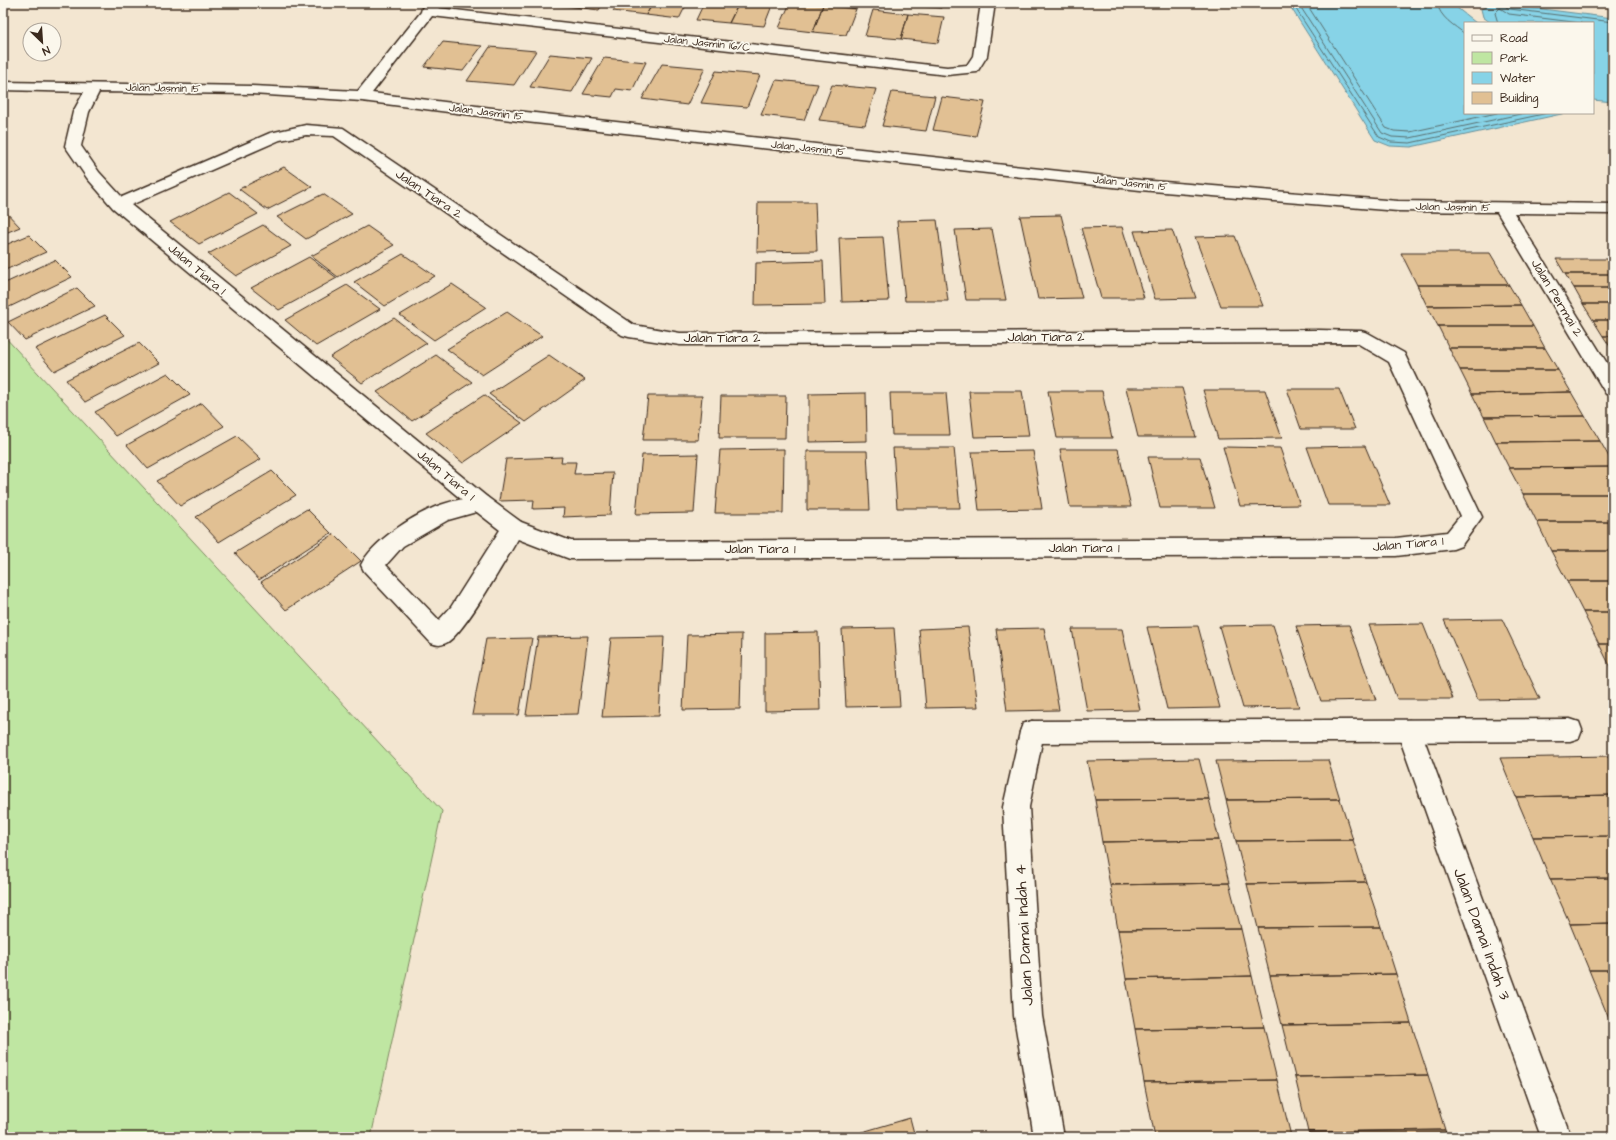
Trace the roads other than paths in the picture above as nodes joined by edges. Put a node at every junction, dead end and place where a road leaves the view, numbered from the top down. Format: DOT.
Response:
graph roads {
  1 [pos="988,3"];
  2 [pos="431,7"];
  3 [pos="3,86"];
  4 [pos="94,87"];
  5 [pos="362,96"];
  6 [pos="119,204"];
  7 [pos="1502,207"];
  8 [pos="1613,209"];
  9 [pos="1397,358"];
  10 [pos="1613,389"];
  11 [pos="480,503"];
  12 [pos="513,528"];
  13 [pos="1570,730"];
  14 [pos="1409,731"];
  15 [pos="1049,1137"];
  16 [pos="1556,1137"];
  1 -- 2 [label="street, Jalan Jasmin 16/C"];
  2 -- 5 [label="street"];
  3 -- 4 [label="street, Jalan Jasmin 15"];
  4 -- 5 [label="street, Jalan Jasmin 15"];
  4 -- 6 [label="street, Jalan Tiara 1"];
  5 -- 7 [label="street, Jalan Jasmin 15"];
  6 -- 9 [label="street, Jalan Tiara 2"];
  6 -- 11 [label="street, Jalan Tiara 1"];
  7 -- 8 [label="street, Jalan Jasmin 15"];
  7 -- 10 [label="street, Jalan Permai 2"];
  9 -- 12 [label="street, Jalan Tiara 1"];
  11 -- 12 [label="street, Jalan Tiara 1"];
  11 -- 12 [label="street"];
  13 -- 14 [label="street"];
  14 -- 15 [label="street, Jalan Damai Indah 4"];
  14 -- 16 [label="street, Jalan Damai Indah 3"];
}
